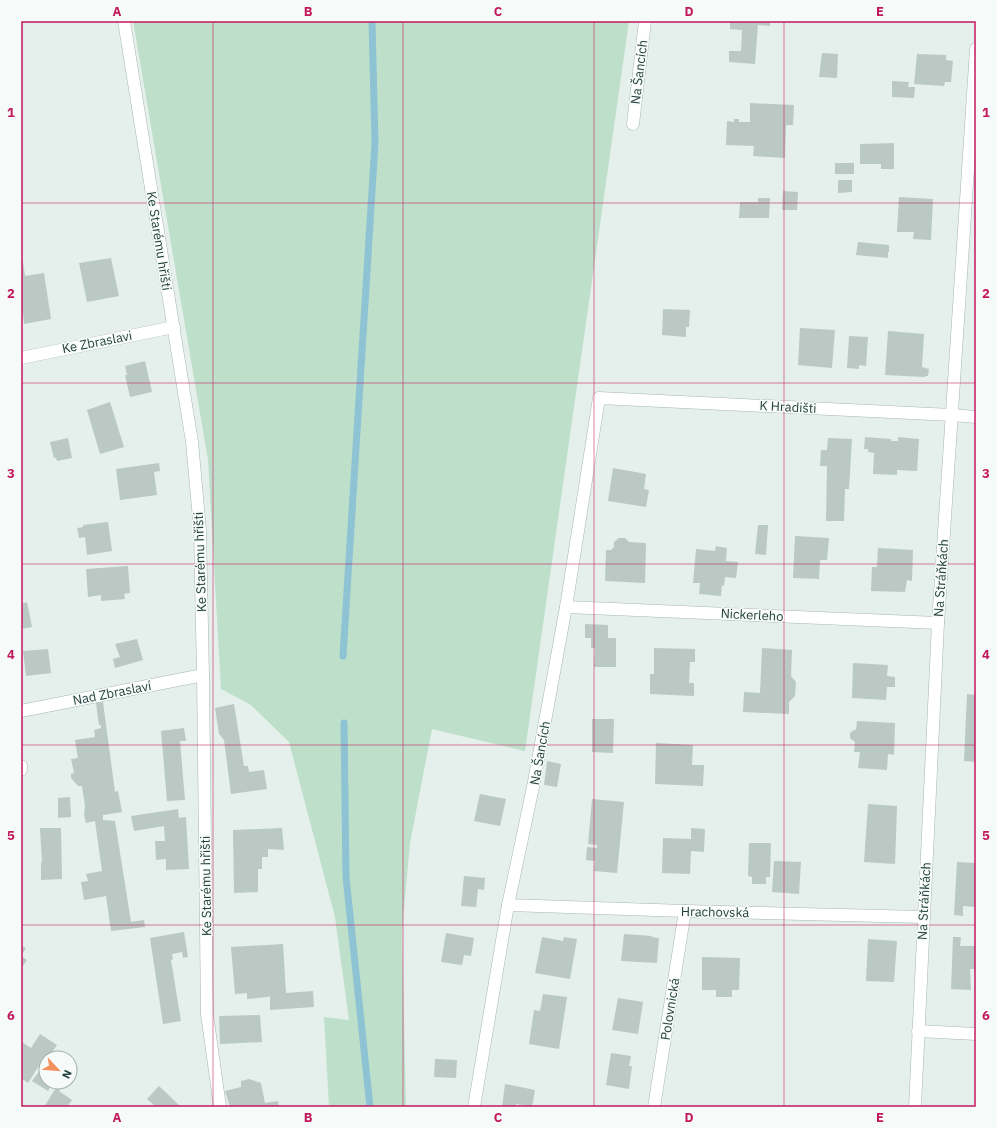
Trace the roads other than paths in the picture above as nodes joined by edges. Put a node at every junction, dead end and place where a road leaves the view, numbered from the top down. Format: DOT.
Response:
graph roads {
  1 [pos="124,21"];
  2 [pos="645,21"];
  3 [pos="976,49"];
  4 [pos="633,124"];
  5 [pos="174,327"];
  6 [pos="21,358"];
  7 [pos="600,398"];
  8 [pos="952,415"];
  9 [pos="976,417"];
  10 [pos="566,607"];
  11 [pos="938,623"];
  12 [pos="204,675"];
  13 [pos="21,711"];
  14 [pos="21,766"];
  15 [pos="21,770"];
  16 [pos="508,905"];
  17 [pos="685,911"];
  18 [pos="923,917"];
  19 [pos="918,1031"];
  20 [pos="976,1034"];
  21 [pos="220,1107"];
  22 [pos="474,1107"];
  23 [pos="654,1107"];
  24 [pos="914,1107"];
  1 -- 5 [label="street, Ke Starému hřišti"];
  2 -- 4 [label="street, Na Šancích"];
  3 -- 8 [label="street, Na Stráňkách"];
  5 -- 6 [label="street, Ke Zbraslavi"];
  5 -- 12 [label="street, Ke Starému hřišti"];
  7 -- 8 [label="street, K Hradišti"];
  7 -- 10 [label="street, Na Šancích"];
  8 -- 9 [label="street, K Hradišti"];
  8 -- 11 [label="street, Na Stráňkách"];
  10 -- 11 [label="street, Nickerleho"];
  10 -- 16 [label="street, Na Šancích"];
  11 -- 18 [label="street, Na Stráňkách"];
  12 -- 13 [label="street, Nad Zbraslaví"];
  12 -- 21 [label="street, Ke Starému hřišti"];
  14 -- 15 [label="street"];
  16 -- 17 [label="street, Hrachovská"];
  16 -- 22 [label="street, Na Šancích"];
  17 -- 18 [label="street, Hrachovská"];
  17 -- 23 [label="street, Polovnická"];
  18 -- 19 [label="street, Na Stráňkách"];
  19 -- 20 [label="street"];
  19 -- 24 [label="street, Na Stráňkách"];
}
